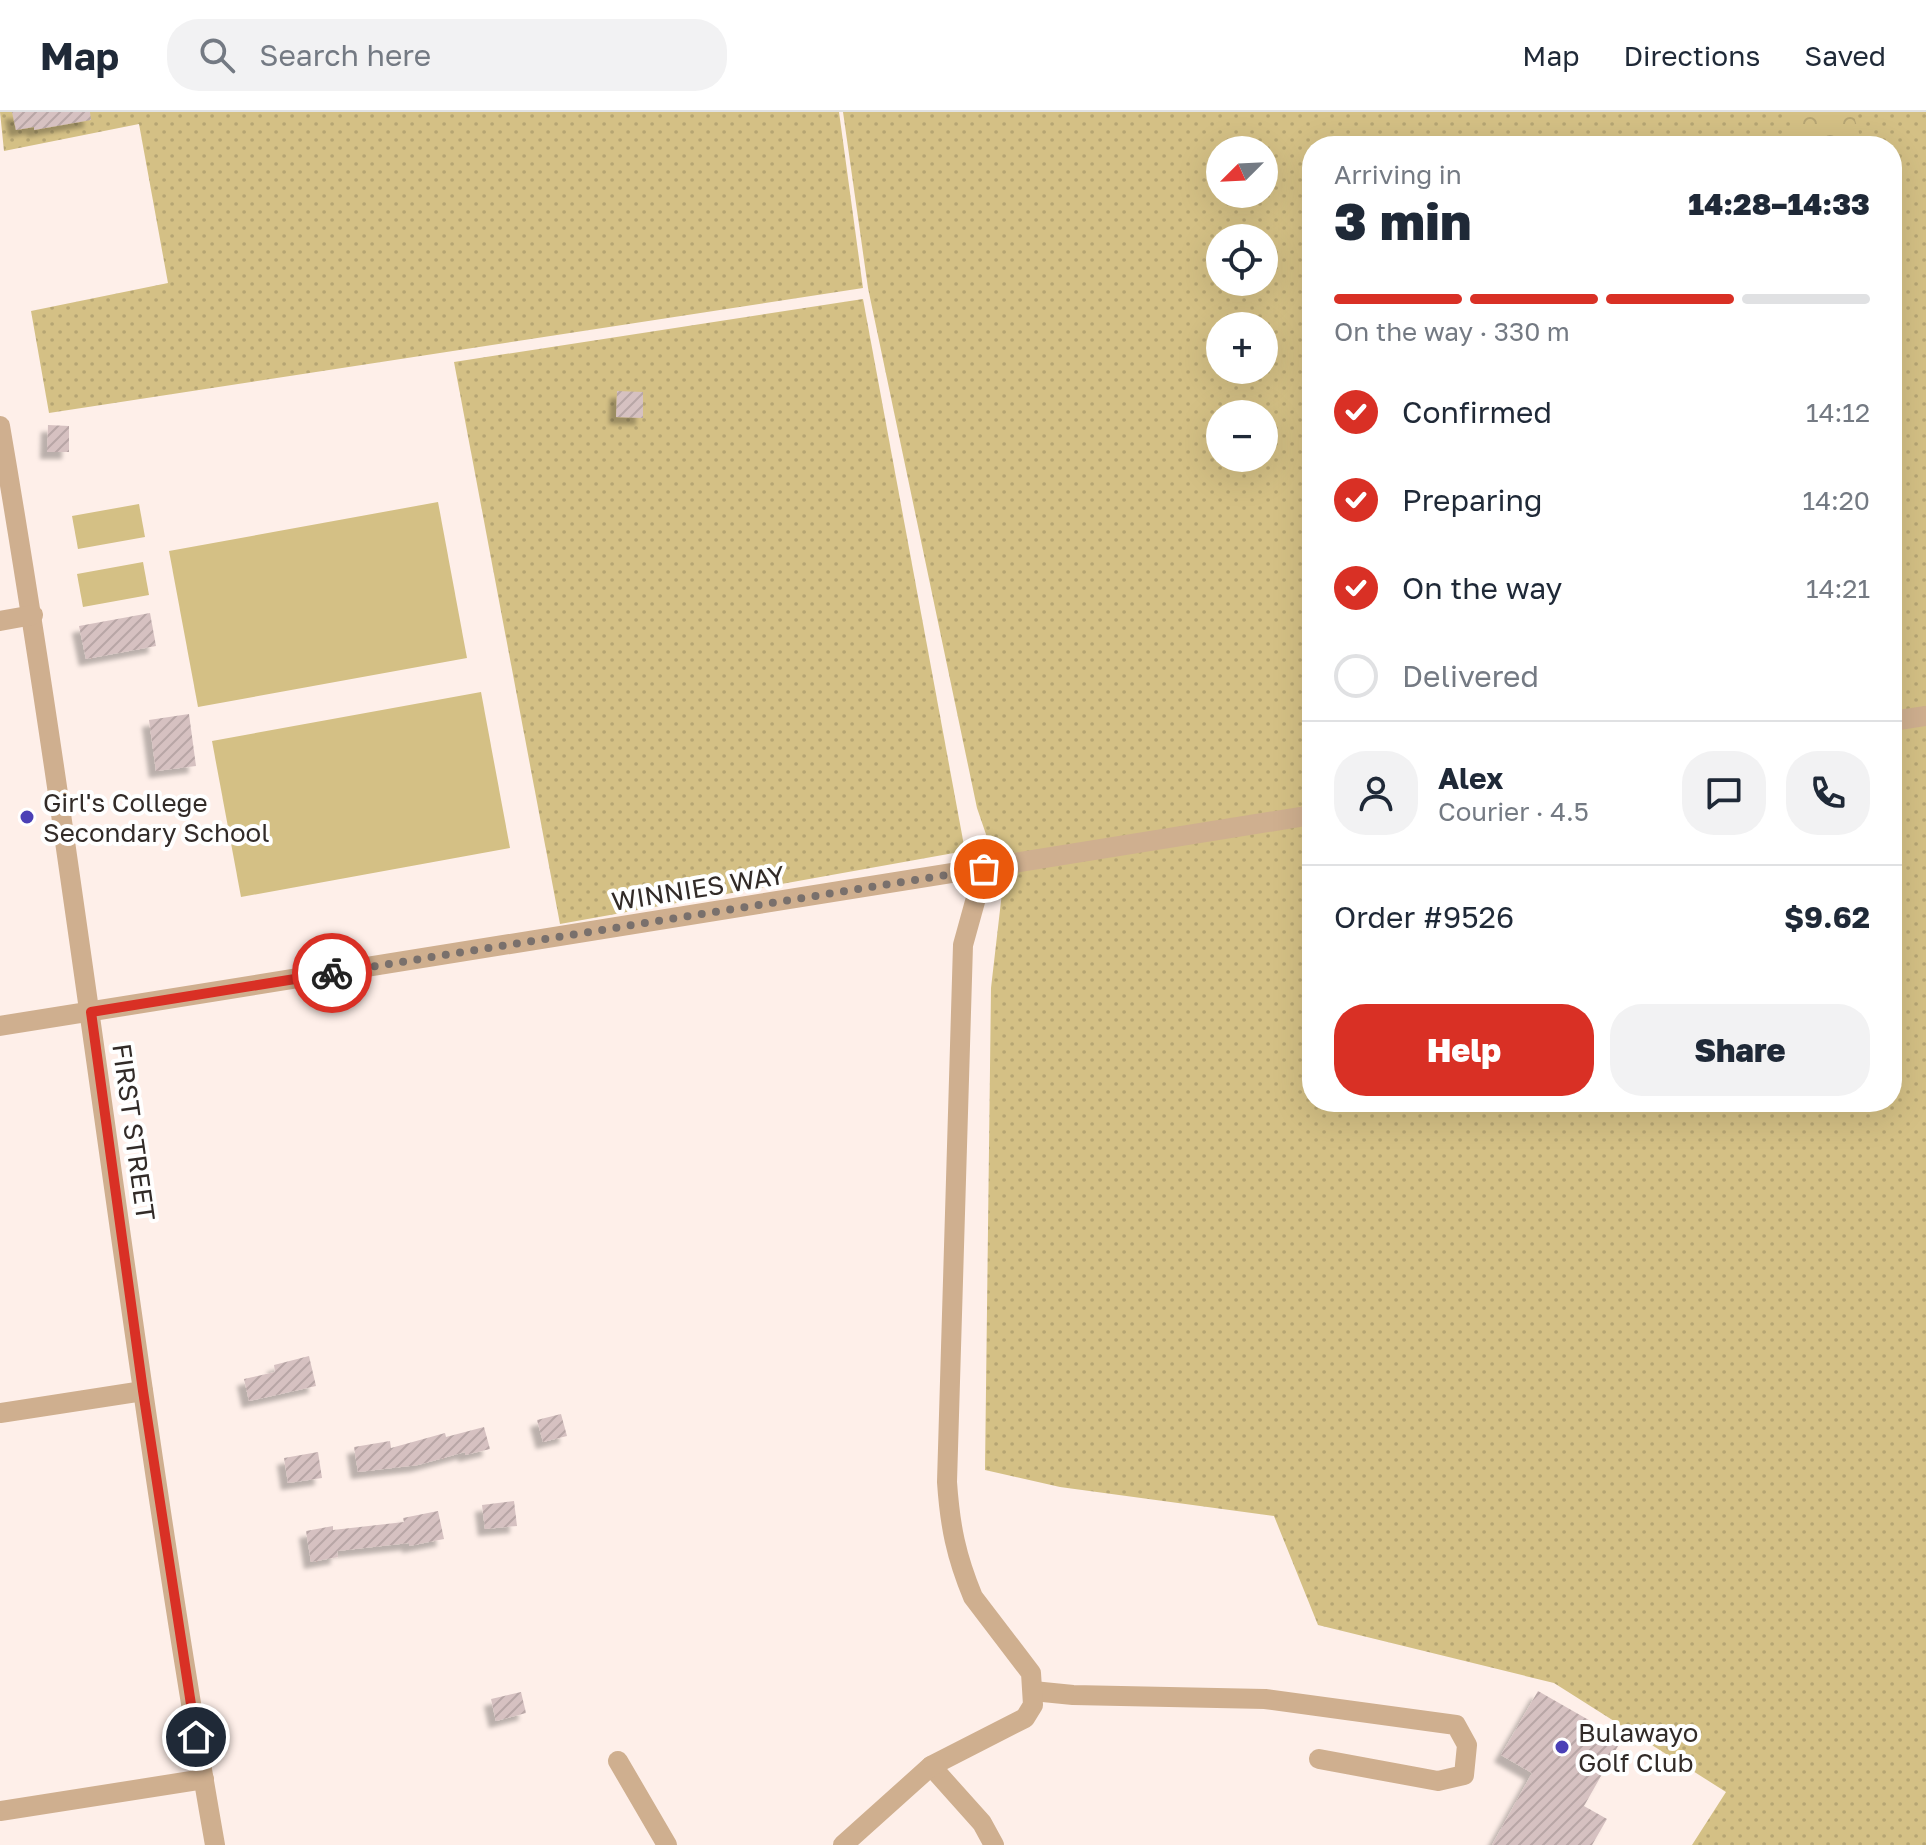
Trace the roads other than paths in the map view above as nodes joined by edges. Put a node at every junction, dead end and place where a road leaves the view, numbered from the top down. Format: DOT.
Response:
graph roads {
  1 [pos="0,426"];
  2 [pos="33,615"];
  3 [pos="0,621"];
  4 [pos="1926,716"];
  5 [pos="1902,720"];
  6 [pos="1302,817"];
  7 [pos="984,869"];
  8 [pos="91,1012"];
  9 [pos="0,1026"];
  10 [pos="143,1391"];
  11 [pos="0,1413"];
  12 [pos="1033,1691"];
  13 [pos="1319,1759"];
  14 [pos="618,1761"];
  15 [pos="931,1766"];
  16 [pos="204,1779"];
  17 [pos="0,1811"];
  18 [pos="215,1845"];
  19 [pos="667,1845"];
  20 [pos="843,1845"];
  21 [pos="994,1845"];
  1 -- 2 [label="street, FIRST STREET"];
  2 -- 3 [label="street"];
  2 -- 8 [label="street, FIRST STREET"];
  4 -- 5 [label="street"];
  6 -- 7 [label="street, WINNIES WAY"];
  7 -- 8 [label="street, WINNIES WAY"];
  7 -- 12 [label="street"];
  8 -- 9 [label="street, WINNIES WAY"];
  8 -- 10 [label="street, FIRST STREET"];
  10 -- 11 [label="street"];
  10 -- 16 [label="street, FIRST STREET"];
  12 -- 13 [label="street"];
  12 -- 15 [label="street"];
  14 -- 19 [label="street"];
  15 -- 20 [label="street"];
  15 -- 21 [label="street"];
  16 -- 17 [label="street"];
  16 -- 18 [label="street, FIRST STREET"];
}
